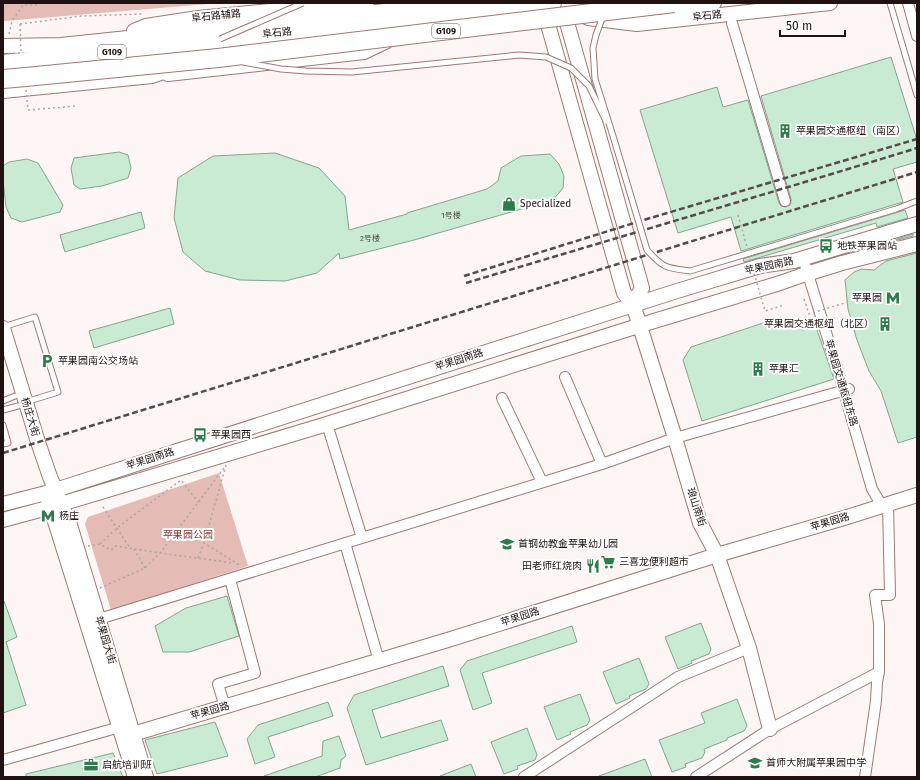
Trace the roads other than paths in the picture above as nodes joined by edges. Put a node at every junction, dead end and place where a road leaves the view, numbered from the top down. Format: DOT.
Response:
graph roads {
  1 [pos="303,3"];
  2 [pos="461,3"];
  3 [pos="552,3"];
  4 [pos="674,3"];
  5 [pos="714,3"];
  6 [pos="830,3"];
  7 [pos="890,3"];
  8 [pos="908,3"];
  9 [pos="608,6"];
  10 [pos="584,18"];
  11 [pos="566,19"];
  12 [pos="547,21"];
  13 [pos="732,23"];
  14 [pos="917,36"];
  15 [pos="220,39"];
  16 [pos="4,48"];
  17 [pos="218,58"];
  18 [pos="3,64"];
  19 [pos="3,79"];
  20 [pos="917,80"];
  21 [pos="3,91"];
  22 [pos="917,94"];
  23 [pos="613,136"];
  24 [pos="785,201"];
  25 [pos="917,201"];
  26 [pos="917,224"];
  27 [pos="917,244"];
  28 [pos="803,258"];
  29 [pos="808,273"];
  30 [pos="634,304"];
  31 [pos="640,326"];
  32 [pos="3,327"];
  33 [pos="4,361"];
  34 [pos="565,377"];
  35 [pos="846,390"];
  36 [pos="502,398"];
  37 [pos="15,402"];
  38 [pos="3,410"];
  39 [pos="327,424"];
  40 [pos="3,425"];
  41 [pos="675,438"];
  42 [pos="3,444"];
  43 [pos="602,464"];
  44 [pos="542,482"];
  45 [pos="51,491"];
  46 [pos="917,495"];
  47 [pos="3,504"];
  48 [pos="885,505"];
  49 [pos="56,506"];
  50 [pos="3,520"];
  51 [pos="362,538"];
  52 [pos="345,544"];
  53 [pos="717,555"];
  54 [pos="230,579"];
  55 [pos="99,619"];
  56 [pos="749,648"];
  57 [pos="379,661"];
  58 [pos="879,672"];
  59 [pos="225,707"];
  60 [pos="770,730"];
  61 [pos="125,732"];
  62 [pos="3,760"];
  63 [pos="135,777"];
  64 [pos="146,777"];
  65 [pos="524,777"];
  66 [pos="696,777"];
  67 [pos="865,777"];
  1 -- 15 [label="lane, bridge"];
  2 -- 16 [label="main road, 阜石路"];
  3 -- 15 [label="highway, 阜石路 / G109, bridge"];
  4 -- 17 [label="highway, 阜石路 / G109, bridge"];
  5 -- 10 [label="main road, 阜石路"];
  6 -- 10 [label="main road, 阜石路"];
  7 -- 22 [label="lane"];
  8 -- 14 [label="street"];
  9 -- 23 [label="lane, bridge"];
  10 -- 11 [label="main road, 阜石路"];
  11 -- 12 [label="main road, 阜石路"];
  11 -- 30 [label="main road"];
  12 -- 21 [label="main road, 阜石路"];
  12 -- 30 [label="main road"];
  13 -- 24 [label="street"];
  15 -- 18 [label="highway, 阜石路 / G109"];
  17 -- 19 [label="highway, 阜石路 / G109, bridge"];
  17 -- 23 [label="lane, bridge"];
  20 -- 22 [label="lane"];
  23 -- 25 [label="lane, bridge"];
  26 -- 28 [label="main road, 苹果园南路"];
  27 -- 29 [label="main road, 苹果园南路"];
  28 -- 29 [label="street, 苹果园交通枢纽东路"];
  28 -- 30 [label="main road, 苹果园南路"];
  29 -- 31 [label="main road, 苹果园南路"];
  29 -- 35 [label="street, 苹果园交通枢纽东路"];
  30 -- 31 [label="main road, 琅山南街"];
  30 -- 45 [label="main road, 苹果园南路"];
  31 -- 39 [label="main road, 苹果园南路"];
  31 -- 41 [label="main road, 琅山南街"];
  32 -- 37 [label="main road, 杨庄大街"];
  32 -- 37 [label="lane"];
  33 -- 37 [label="main road, 杨庄大街"];
  34 -- 43 [label="street"];
  35 -- 41 [label="street"];
  35 -- 48 [label="street, 苹果园交通枢纽东路"];
  36 -- 44 [label="street"];
  37 -- 38 [label="lane"];
  37 -- 45 [label="main road, 杨庄大街"];
  39 -- 49 [label="main road, 苹果园南路"];
  39 -- 51 [label="street"];
  40 -- 42 [label="lane"];
  41 -- 43 [label="street"];
  41 -- 53 [label="main road, 琅山南街"];
  43 -- 44 [label="street"];
  44 -- 51 [label="street"];
  45 -- 47 [label="main road, 苹果园南路"];
  45 -- 49 [label="main road, 杨庄大街"];
  46 -- 48 [label="main road, 苹果园路"];
  48 -- 53 [label="main road, 苹果园路"];
  48 -- 58 [label="street"];
  49 -- 50 [label="main road, 苹果园南路"];
  49 -- 55 [label="main road, 苹果园大街"];
  49 -- 61 [label="main road, 苹果园大街"];
  51 -- 52 [label="street"];
  52 -- 54 [label="street"];
  52 -- 57 [label="street"];
  53 -- 56 [label="main road, 琅山南街"];
  53 -- 57 [label="main road, 苹果园路"];
  54 -- 55 [label="street"];
  54 -- 59 [label="street"];
  55 -- 61 [label="main road, 苹果园大街"];
  56 -- 60 [label="main road, 琅山南街"];
  56 -- 65 [label="street"];
  57 -- 59 [label="main road, 苹果园路"];
  58 -- 60 [label="street"];
  58 -- 67 [label="street"];
  59 -- 61 [label="main road, 苹果园路"];
  60 -- 66 [label="street"];
  61 -- 62 [label="street"];
  61 -- 63 [label="main road, 苹果园大街"];
  61 -- 64 [label="main road, 苹果园大街"];
}
